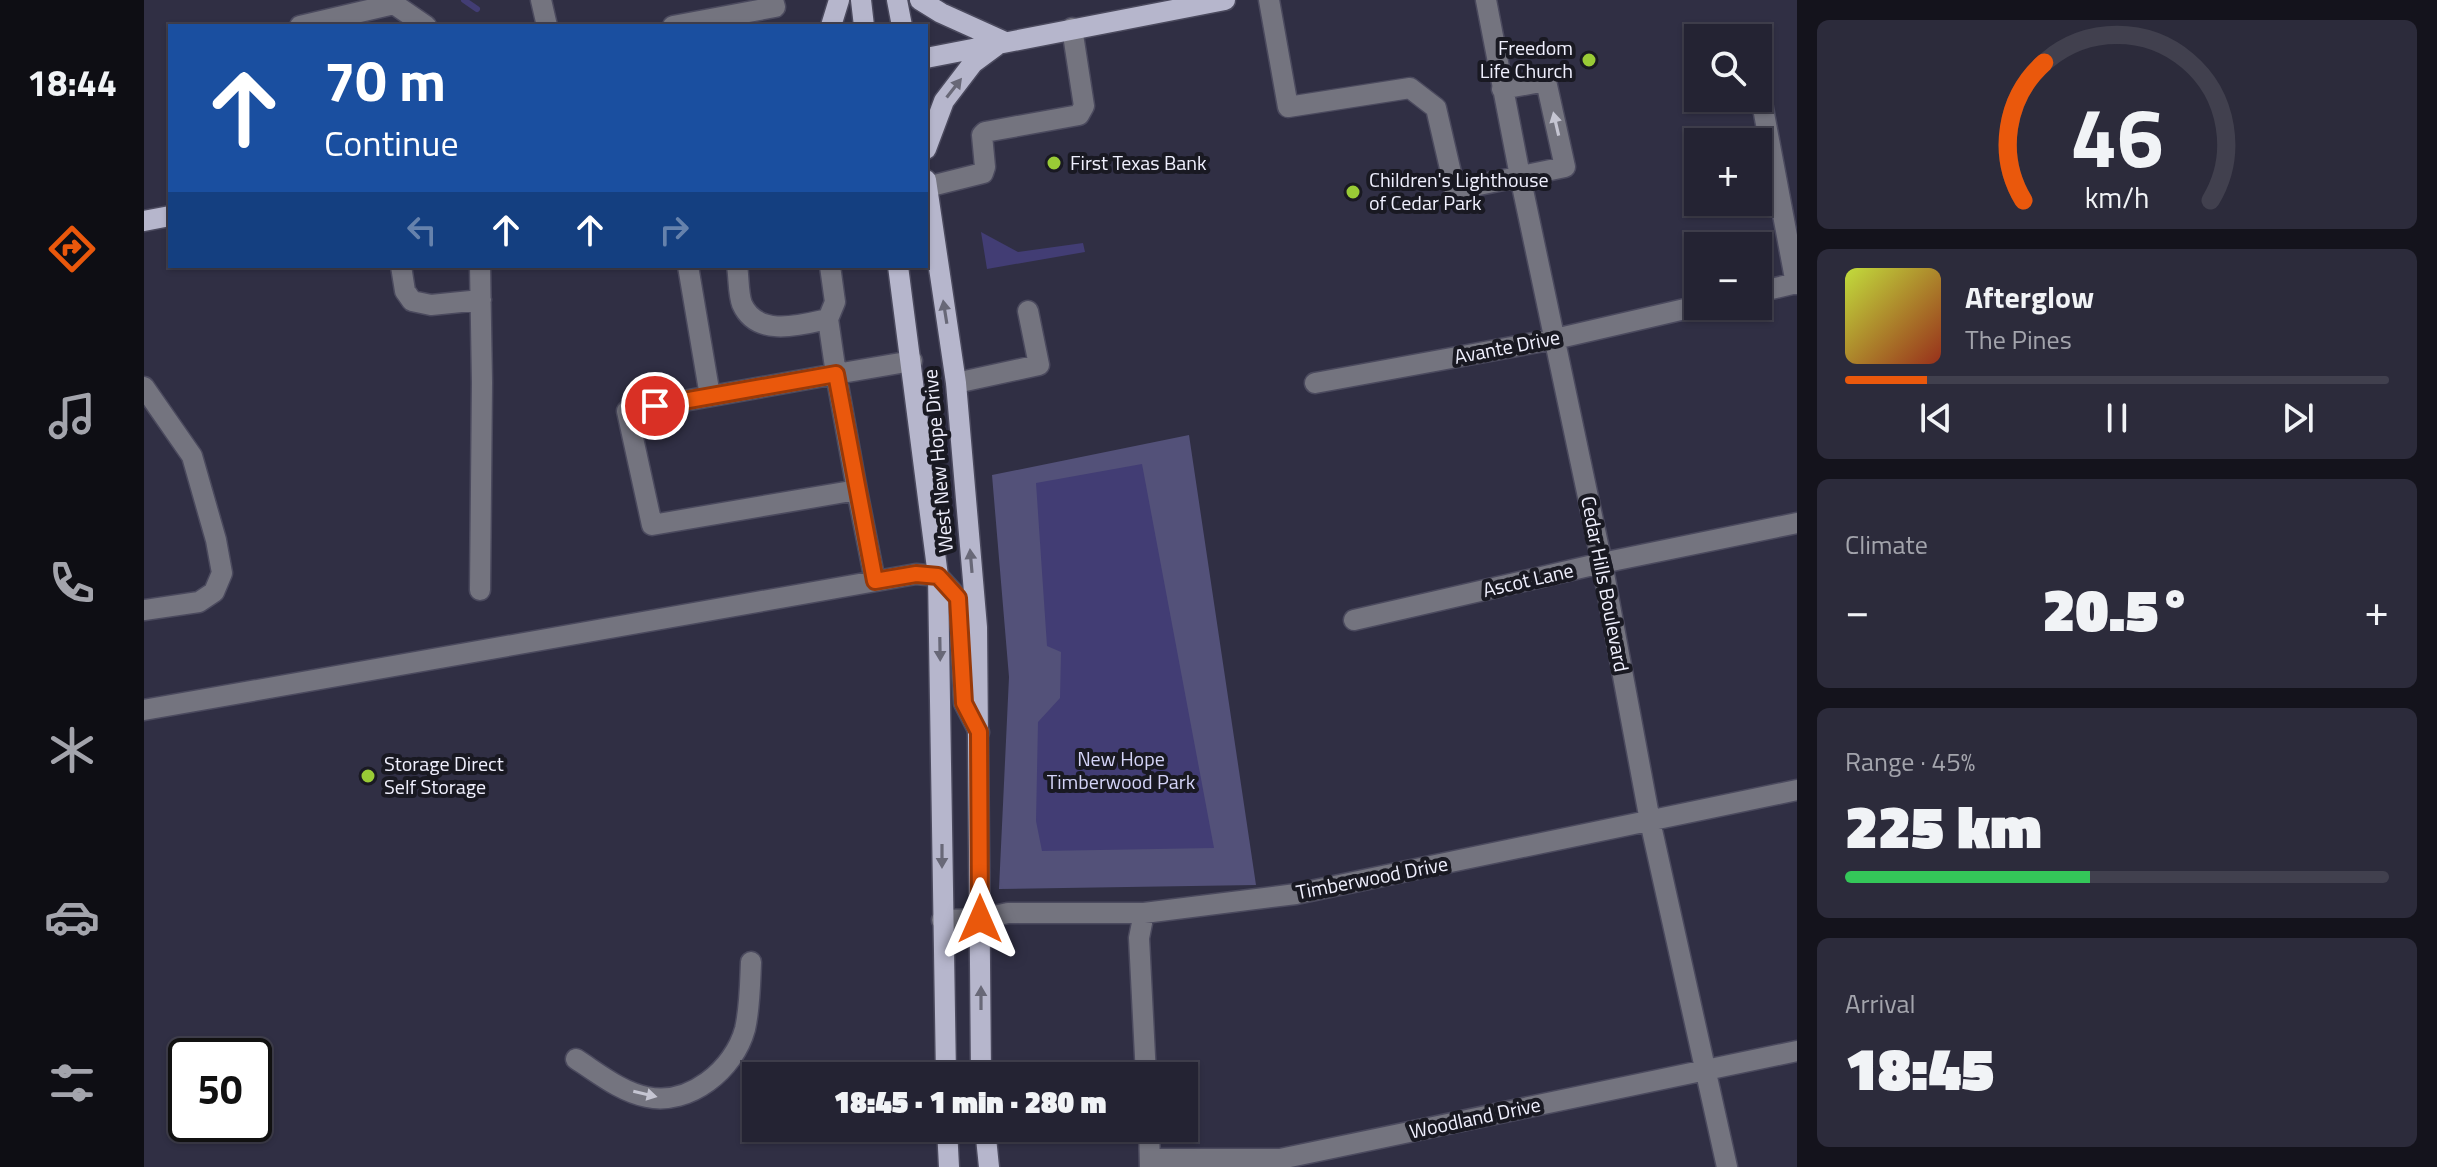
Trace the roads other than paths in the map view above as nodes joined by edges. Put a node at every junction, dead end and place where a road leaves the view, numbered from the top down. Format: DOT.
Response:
graph roads {
  1 [pos="541,0"];
  2 [pos="773,0"];
  3 [pos="839,0"];
  4 [pos="861,0"];
  5 [pos="897,0"];
  6 [pos="920,0"];
  7 [pos="1225,0"];
  8 [pos="1269,0"];
  9 [pos="1486,0"];
  10 [pos="732,7"];
  11 [pos="1145,7"];
  12 [pos="309,24"];
  13 [pos="423,24"];
  14 [pos="547,24"];
  15 [pos="679,24"];
  16 [pos="832,24"];
  17 [pos="864,24"];
  18 [pos="902,24"];
  19 [pos="1072,28"];
  20 [pos="1003,41"];
  21 [pos="928,58"];
  22 [pos="1502,89"];
  23 [pos="1764,112"];
  24 [pos="928,144"];
  25 [pos="1520,176"];
  26 [pos="928,183"];
  27 [pos="928,190"];
  28 [pos="168,216"];
  29 [pos="144,221"];
  30 [pos="401,268"];
  31 [pos="480,268"];
  32 [pos="688,268"];
  33 [pos="737,268"];
  34 [pos="830,268"];
  35 [pos="898,268"];
  36 [pos="1796,284"];
  37 [pos="1772,289"];
  38 [pos="481,300"];
  39 [pos="1684,309"];
  40 [pos="1028,311"];
  41 [pos="828,319"];
  42 [pos="1555,339"];
  43 [pos="912,361"];
  44 [pos="836,374"];
  45 [pos="956,383"];
  46 [pos="1315,383"];
  47 [pos="144,387"];
  48 [pos="710,396"];
  49 [pos="857,490"];
  50 [pos="1797,523"];
  51 [pos="1602,563"];
  52 [pos="938,576"];
  53 [pos="875,581"];
  54 [pos="480,590"];
  55 [pos="144,610"];
  56 [pos="1354,620"];
  57 [pos="144,710"];
  58 [pos="979,732"];
  59 [pos="1797,790"];
  60 [pos="1650,821"];
  61 [pos="1144,913"];
  62 [pos="980,919"];
  63 [pos="942,920"];
  64 [pos="751,962"];
  65 [pos="1797,1051"];
  66 [pos="576,1059"];
  67 [pos="946,1062"];
  68 [pos="981,1062"];
  69 [pos="1145,1062"];
  70 [pos="1707,1069"];
  71 [pos="948,1142"];
  72 [pos="986,1142"];
  73 [pos="1149,1142"];
  74 [pos="1150,1163"];
  75 [pos="949,1167"];
  76 [pos="989,1167"];
  77 [pos="1727,1167"];
  1 -- 14 [label="street"];
  2 -- 10 [label="street"];
  3 -- 16 [label="main road"];
  4 -- 17 [label="main road"];
  5 -- 18 [label="main road"];
  6 -- 20 [label="main road"];
  7 -- 11 [label="main road"];
  8 -- 25 [label="street"];
  9 -- 22 [label="street, Cedar Hills Boulevard"];
  10 -- 15 [label="street"];
  11 -- 19 [label="main road"];
  12 -- 13 [label="street"];
  19 -- 20 [label="main road"];
  19 -- 26 [label="street"];
  20 -- 21 [label="main road"];
  24 -- 20 [label="main road, one-way"];
  22 -- 25 [label="street, Cedar Hills Boulevard"];
  25 -- 22 [label="street, one-way"];
  23 -- 36 [label="street"];
  25 -- 42 [label="street, Cedar Hills Boulevard"];
  45 -- 27 [label="main road, West New Hope Drive, one-way"];
  28 -- 29 [label="main road"];
  30 -- 38 [label="street"];
  31 -- 38 [label="street"];
  32 -- 48 [label="street"];
  33 -- 41 [label="street"];
  34 -- 41 [label="street"];
  35 -- 43 [label="main road, West New Hope Drive"];
  36 -- 37 [label="street"];
  38 -- 54 [label="street"];
  39 -- 42 [label="street, Avante Drive"];
  40 -- 45 [label="street"];
  41 -- 44 [label="street"];
  42 -- 46 [label="street, Avante Drive"];
  42 -- 51 [label="street, Cedar Hills Boulevard"];
  43 -- 44 [label="street"];
  43 -- 52 [label="main road, West New Hope Drive"];
  44 -- 48 [label="street"];
  44 -- 49 [label="street"];
  58 -- 45 [label="main road, West New Hope Drive, one-way"];
  47 -- 55 [label="street"];
  48 -- 49 [label="street"];
  49 -- 53 [label="street"];
  50 -- 51 [label="street, Ascot Lane"];
  51 -- 56 [label="street, Ascot Lane"];
  51 -- 60 [label="street, Cedar Hills Boulevard"];
  52 -- 53 [label="street"];
  52 -- 58 [label="street"];
  52 -- 63 [label="main road, West New Hope Drive, one-way"];
  53 -- 57 [label="street"];
  58 -- 62 [label="main road, West New Hope Drive"];
  59 -- 60 [label="street, Timberwood Drive"];
  60 -- 61 [label="street, Timberwood Drive"];
  60 -- 70 [label="street, Cedar Hills Boulevard"];
  61 -- 62 [label="street, Timberwood Drive"];
  61 -- 69 [label="street"];
  62 -- 63 [label="street, Timberwood Drive"];
  68 -- 62 [label="main road, West New Hope Drive, one-way"];
  63 -- 67 [label="main road, West New Hope Drive"];
  66 -- 64 [label="street, one-way"];
  65 -- 70 [label="street, Woodland Drive"];
  70 -- 74 [label="street, Woodland Drive"];
  70 -- 77 [label="street, Cedar Hills Boulevard"];
  71 -- 75 [label="main road"];
  72 -- 76 [label="main road"];
  73 -- 74 [label="street"];
}
